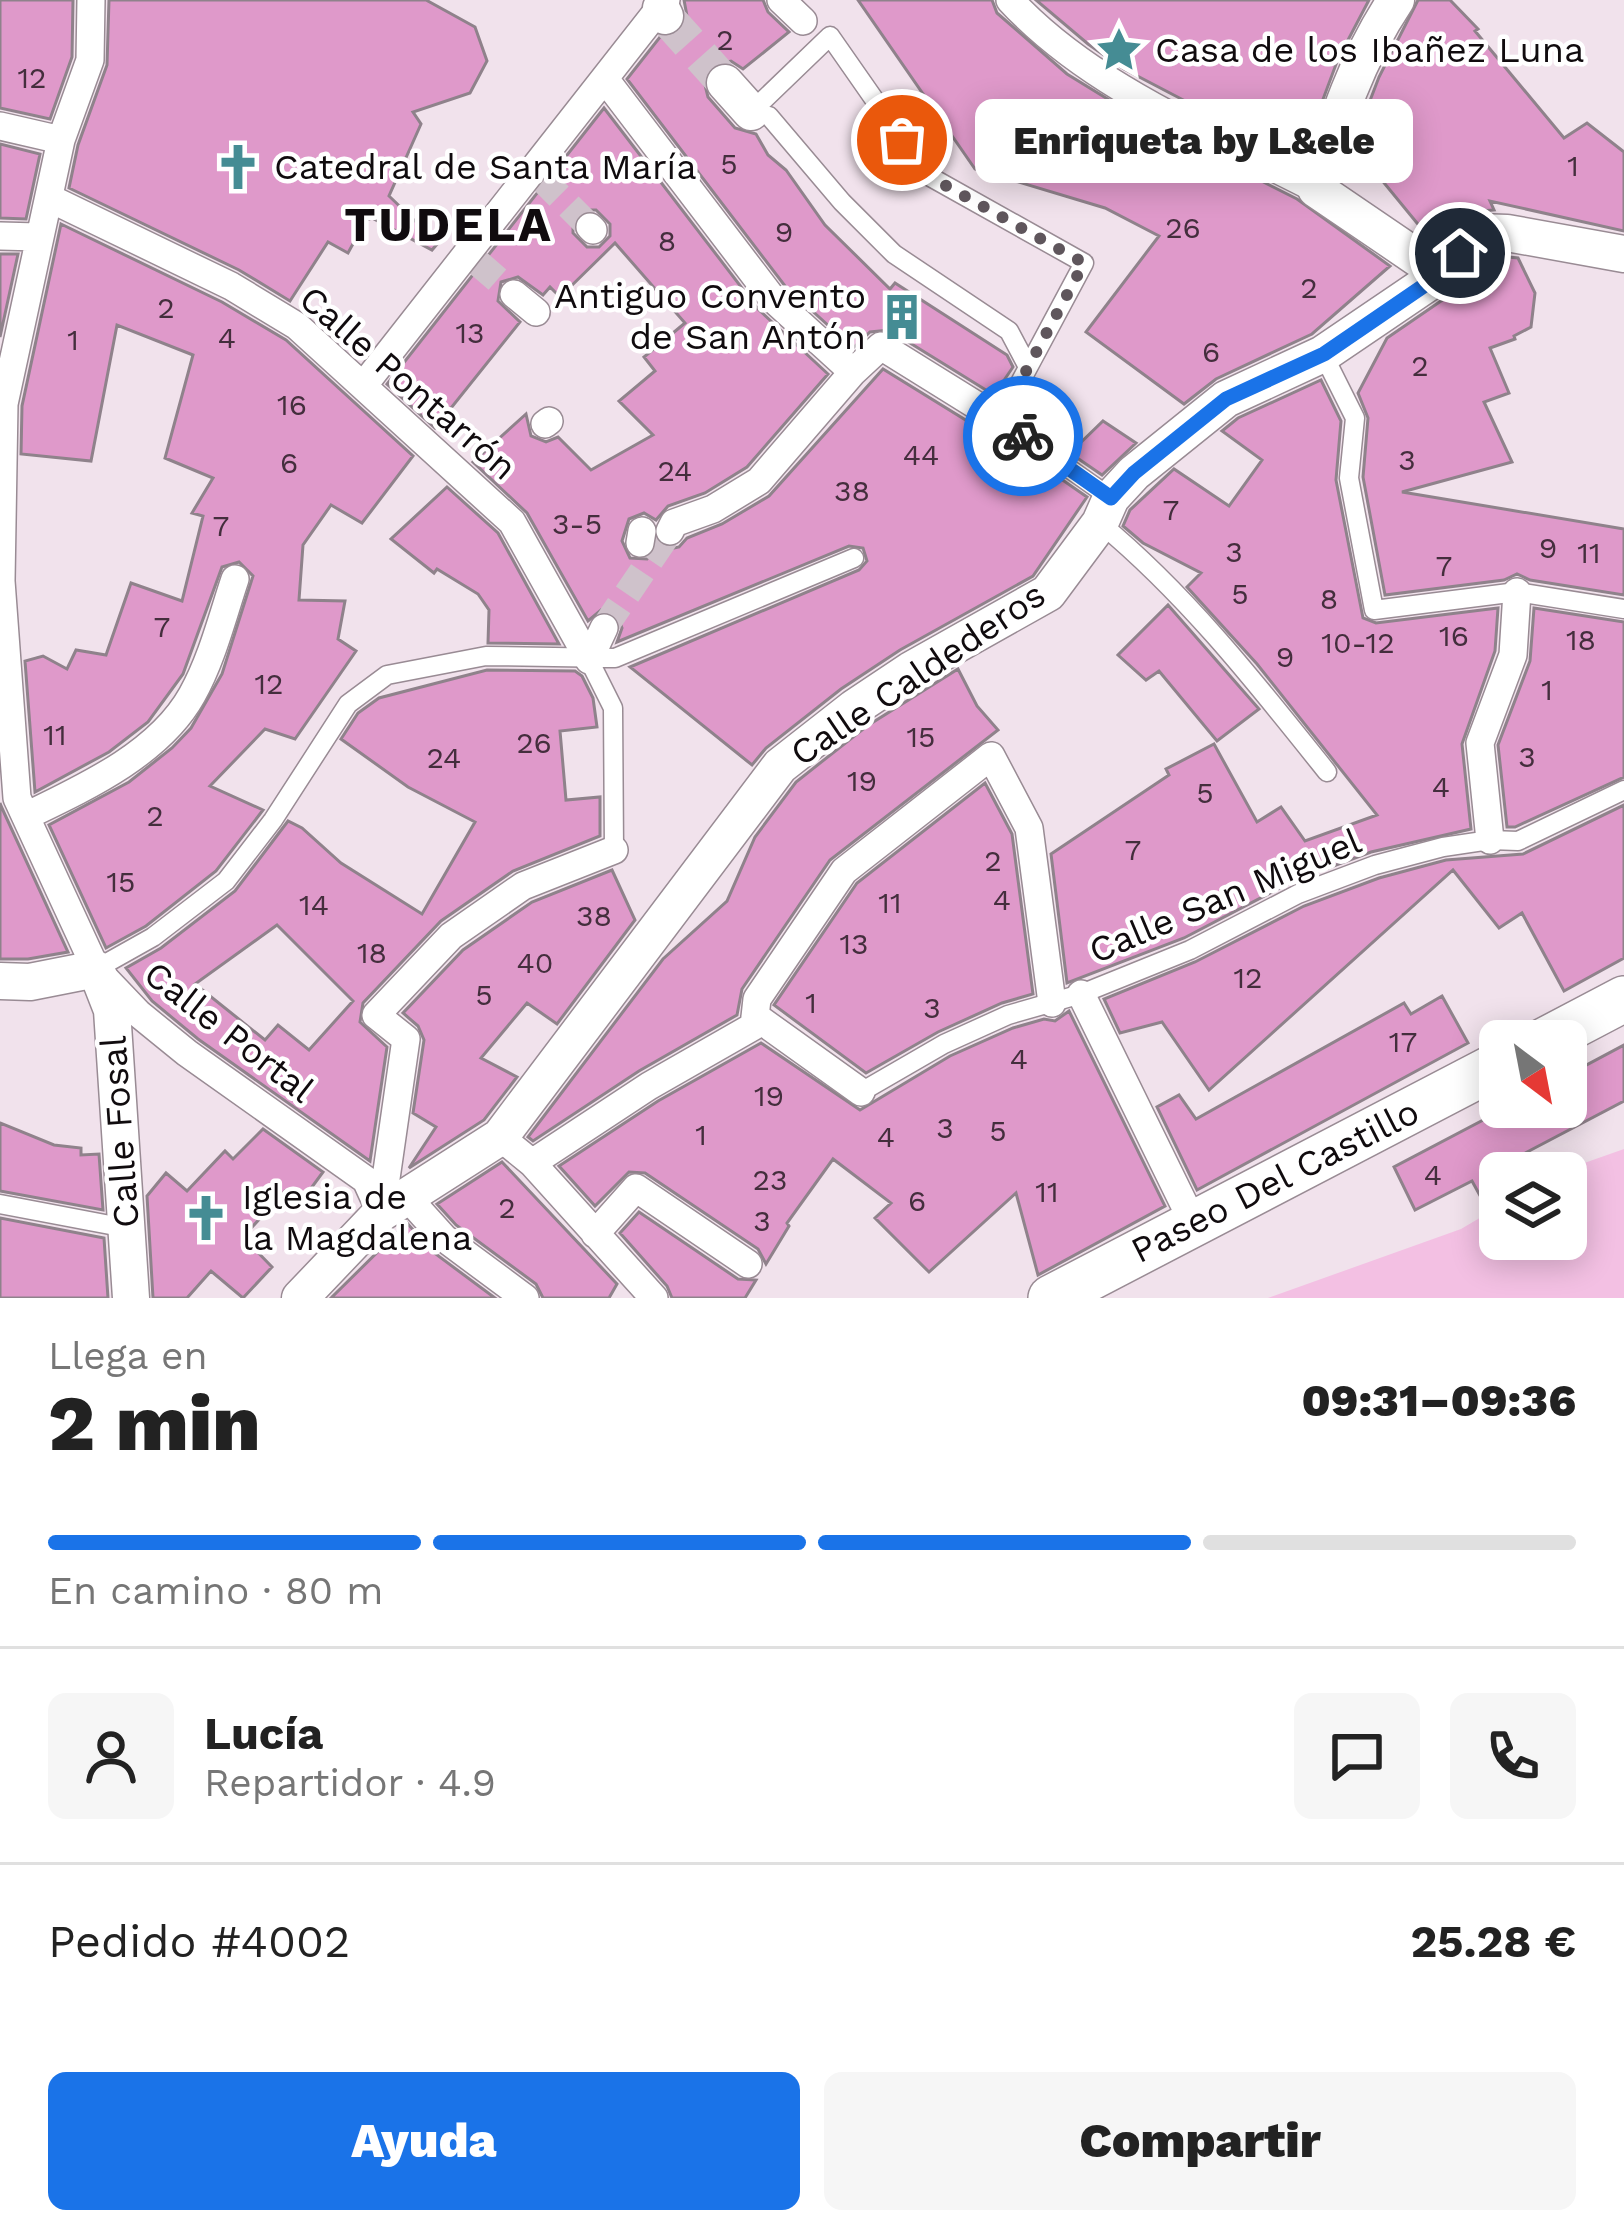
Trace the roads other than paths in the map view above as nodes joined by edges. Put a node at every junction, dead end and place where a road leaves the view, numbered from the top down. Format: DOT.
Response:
graph roads {
  1 [pos="91,0"];
  2 [pos="781,0"];
  3 [pos="1010,0"];
  4 [pos="1396,0"];
  5 [pos="660,6"];
  6 [pos="803,22"];
  7 [pos="605,79"];
  8 [pos="725,83"];
  9 [pos="751,112"];
  10 [pos="0,126"];
  11 [pos="61,140"];
  12 [pos="1316,189"];
  13 [pos="49,197"];
  14 [pos="0,236"];
  15 [pos="38,237"];
  16 [pos="1624,254"];
  17 [pos="1441,274"];
  18 [pos="1324,354"];
  19 [pos="1027,365"];
  20 [pos="854,372"];
  21 [pos="363,386"];
  22 [pos="1000,420"];
  23 [pos="1105,510"];
  24 [pos="651,535"];
  25 [pos="854,558"];
  26 [pos="236,580"];
  27 [pos="0,581"];
  28 [pos="1517,592"];
  29 [pos="1624,609"];
  30 [pos="604,628"];
  31 [pos="589,661"];
  32 [pos="8,752"];
  33 [pos="1328,772"];
  34 [pos="1624,790"];
  35 [pos="26,816"];
  36 [pos="1490,840"];
  37 [pos="614,850"];
  38 [pos="96,969"];
  39 [pos="0,981"];
  40 [pos="1081,994"];
  41 [pos="1624,999"];
  42 [pos="1052,1003"];
  43 [pos="755,1016"];
  44 [pos="1584,1020"];
  45 [pos="1479,1075"];
  46 [pos="861,1092"];
  47 [pos="500,1137"];
  48 [pos="532,1163"];
  49 [pos="0,1204"];
  50 [pos="1184,1204"];
  51 [pos="394,1205"];
  52 [pos="127,1228"];
  53 [pos="595,1234"];
  54 [pos="748,1264"];
  55 [pos="131,1298"];
  56 [pos="300,1298"];
  57 [pos="526,1298"];
  58 [pos="654,1298"];
  59 [pos="1051,1298"];
  1 -- 11 [label="street, Calle Portal"];
  2 -- 6 [label="street"];
  3 -- 12 [label="street"];
  4 -- 12 [label="street"];
  5 -- 7 [label="street"];
  7 -- 20 [label="street"];
  7 -- 21 [label="street"];
  8 -- 9 [label="street"];
  9 -- 19 [label="lane"];
  9 -- 19 [label="lane"];
  10 -- 11 [label="street"];
  11 -- 13 [label="street, Calle Portal"];
  12 -- 17 [label="street"];
  13 -- 15 [label="street, Calle Portal"];
  13 -- 21 [label="street, Calle Pontarrón"];
  14 -- 15 [label="street"];
  15 -- 27 [label="street, Calle Portal"];
  16 -- 17 [label="street, Calle Caldederos"];
  17 -- 18 [label="street, Calle Caldederos"];
  18 -- 23 [label="street, Calle Caldederos"];
  18 -- 28 [label="lane"];
  19 -- 22 [label="lane"];
  20 -- 22 [label="street"];
  20 -- 24 [label="street"];
  21 -- 31 [label="street, Calle Pontarrón"];
  22 -- 23 [label="lane"];
  23 -- 33 [label="lane"];
  23 -- 47 [label="street, Calle Caldederos"];
  25 -- 31 [label="lane"];
  26 -- 35 [label="street"];
  27 -- 32 [label="street, Calle Portal"];
  28 -- 29 [label="lane"];
  28 -- 36 [label="street"];
  30 -- 31 [label="street"];
  31 -- 37 [label="lane, Calle Pontarrón"];
  31 -- 38 [label="lane"];
  32 -- 35 [label="street, Calle Portal"];
  34 -- 36 [label="lane, Calle San Miguel"];
  35 -- 38 [label="street, Calle Portal"];
  36 -- 40 [label="lane, Calle San Miguel"];
  37 -- 51 [label="street"];
  38 -- 39 [label="street"];
  38 -- 51 [label="street, Calle Portal"];
  38 -- 52 [label="street, Calle Fosal"];
  40 -- 42 [label="lane, Calle San Miguel"];
  40 -- 50 [label="street"];
  41 -- 44 [label="street"];
  42 -- 43 [label="street"];
  42 -- 46 [label="lane, Calle San Miguel"];
  43 -- 46 [label="street"];
  43 -- 48 [label="street"];
  45 -- 59 [label="street, Paseo Del Castillo"];
  47 -- 48 [label="street"];
  47 -- 51 [label="street, Calle Caldederos"];
  48 -- 53 [label="street"];
  49 -- 52 [label="lane"];
  51 -- 56 [label="street, Calle Caldederos"];
  51 -- 57 [label="street"];
  52 -- 55 [label="street, Calle Fosal"];
  53 -- 54 [label="street"];
  53 -- 58 [label="street"];
}
